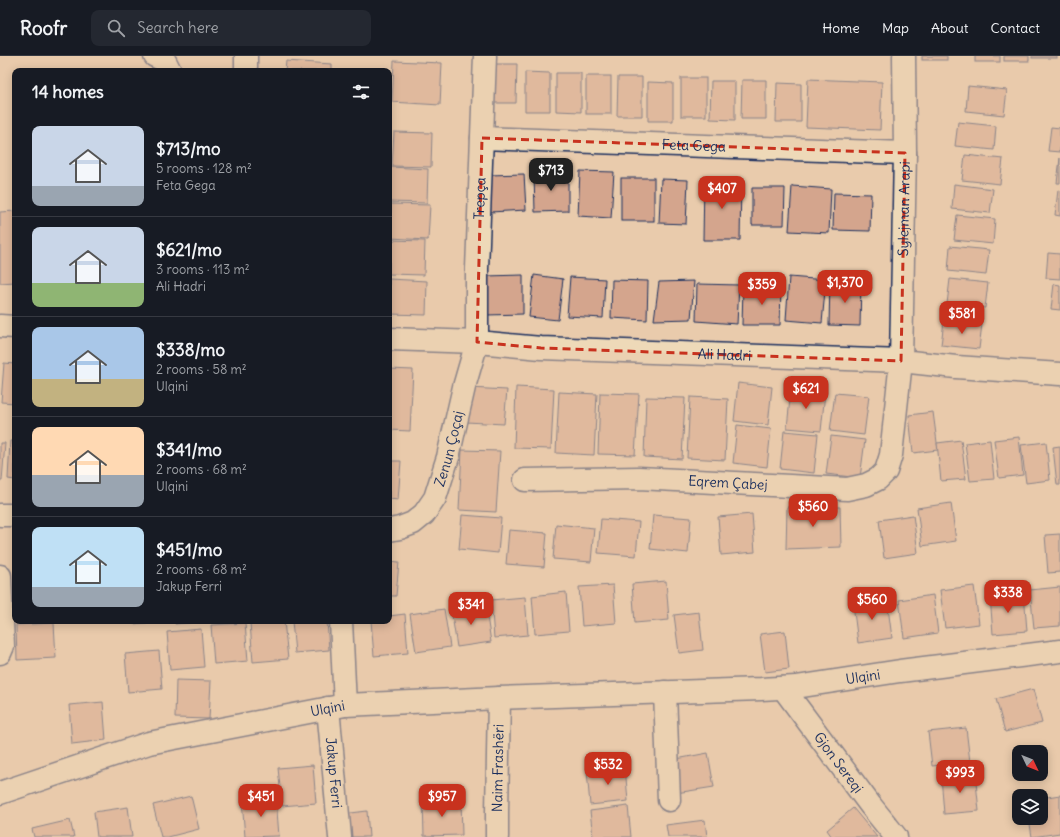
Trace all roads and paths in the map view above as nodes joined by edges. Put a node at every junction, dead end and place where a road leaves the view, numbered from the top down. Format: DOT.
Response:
graph roads {
  1 [pos="155,56"];
  2 [pos="246,56"];
  3 [pos="485,56"];
  4 [pos="904,56"];
  5 [pos="168,68"];
  6 [pos="246,68"];
  7 [pos="482,138"];
  8 [pos="905,153"];
  9 [pos="0,326"];
  10 [pos="12,327"];
  11 [pos="392,339"];
  12 [pos="476,342"];
  13 [pos="901,361"];
  14 [pos="1060,374"];
  15 [pos="525,480"];
  16 [pos="0,515"];
  17 [pos="12,515"];
  18 [pos="392,529"];
  19 [pos="0,576"];
  20 [pos="341,624"];
  21 [pos="1060,651"];
  22 [pos="0,653"];
  23 [pos="783,688"];
  24 [pos="665,692"];
  25 [pos="499,698"];
  26 [pos="337,706"];
  27 [pos="0,793"];
  28 [pos="669,800"];
  29 [pos="340,837"];
  30 [pos="497,837"];
  31 [pos="896,837"];
  1 -- 5 [label="street"];
  2 -- 6 [label="street"];
  3 -- 7 [label="street, Trepça"];
  4 -- 8 [label="street, Sylejman Arapi"];
  7 -- 8 [label="street, Feta Gega"];
  7 -- 12 [label="street, Trepça"];
  8 -- 13 [label="street, Sylejman Arapi"];
  9 -- 10 [label="street"];
  11 -- 12 [label="street, Ali Hadri"];
  12 -- 13 [label="street, Ali Hadri"];
  12 -- 18 [label="street, Zenun Çoçaj"];
  13 -- 14 [label="street, Ali Hadri"];
  13 -- 15 [label="street, Eqrem Çabej"];
  16 -- 17 [label="street"];
  19 -- 22 [label="street"];
  20 -- 26 [label="street"];
  21 -- 23 [label="street, Ulqini"];
  23 -- 24 [label="street, Ulqini"];
  23 -- 31 [label="street, Gjon Sereqi"];
  24 -- 25 [label="street, Ulqini"];
  24 -- 28 [label="street"];
  25 -- 26 [label="street, Ulqini"];
  25 -- 30 [label="street, Naim Frashëri"];
  26 -- 27 [label="street, Ulqini"];
  26 -- 29 [label="street, Jakup Ferri"];
}
